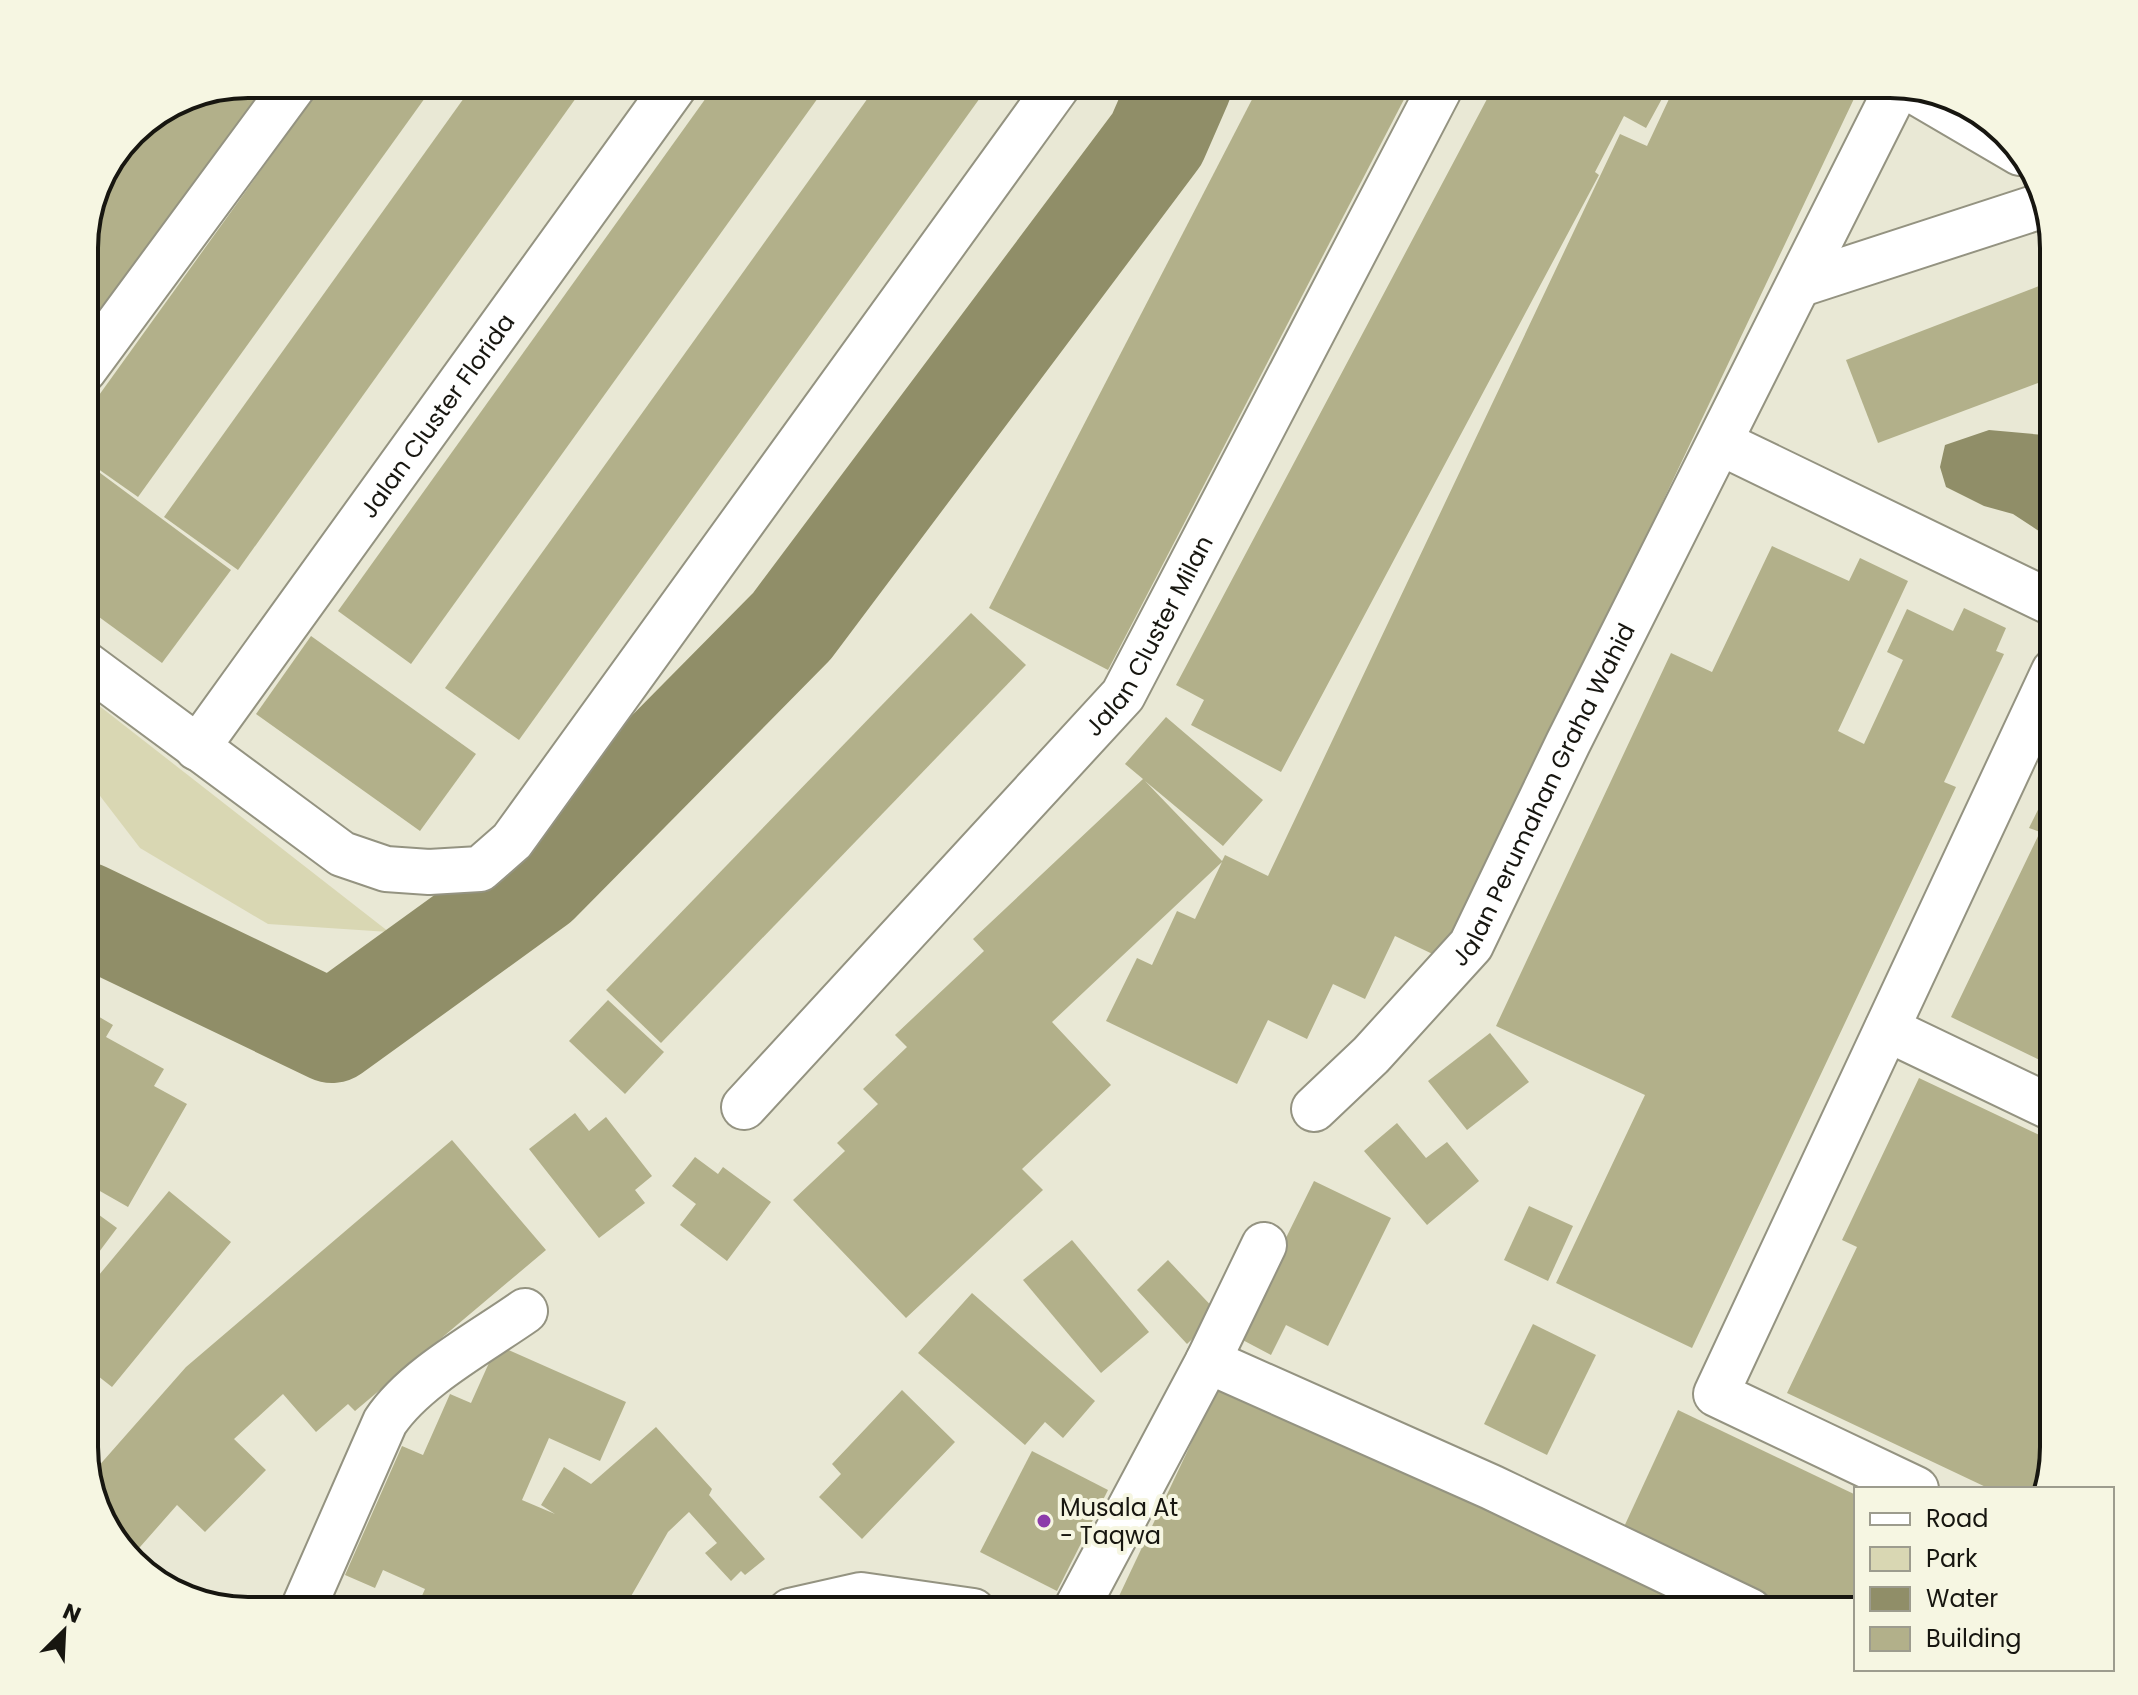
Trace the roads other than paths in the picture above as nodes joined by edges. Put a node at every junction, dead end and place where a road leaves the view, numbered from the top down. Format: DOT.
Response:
graph roads {
  1 [pos="285,98"];
  2 [pos="666,98"];
  3 [pos="1049,98"];
  4 [pos="1435,98"];
  5 [pos="1892,98"];
  6 [pos="1942,107"];
  7 [pos="1988,134"];
  8 [pos="2034,208"];
  9 [pos="1801,284"];
  10 [pos="98,351"];
  11 [pos="1721,443"];
  12 [pos="2040,597"];
  13 [pos="98,674"];
  14 [pos="2040,701"];
  15 [pos="197,748"];
  16 [pos="1887,1029"];
  17 [pos="2040,1102"];
  18 [pos="744,1107"];
  19 [pos="1314,1109"];
  20 [pos="1264,1245"];
  21 [pos="525,1311"];
  22 [pos="1208,1361"];
  23 [pos="1912,1487"];
  24 [pos="308,1597"];
  25 [pos="852,1597"];
  26 [pos="875,1597"];
  27 [pos="1082,1597"];
  28 [pos="1721,1597"];
  1 -- 10 [label="street"];
  2 -- 15 [label="street, Jalan Cluster Florida"];
  3 -- 15 [label="street"];
  4 -- 18 [label="street, Jalan Cluster Milan"];
  5 -- 9 [label="street, Jalan Perumahan Graha Wahid"];
  6 -- 7 [label="street"];
  8 -- 9 [label="street"];
  9 -- 11 [label="street, Jalan Perumahan Graha Wahid"];
  11 -- 12 [label="street"];
  11 -- 19 [label="street, Jalan Perumahan Graha Wahid"];
  13 -- 15 [label="street"];
  14 -- 16 [label="street"];
  16 -- 17 [label="street"];
  16 -- 23 [label="street"];
  20 -- 22 [label="street"];
  21 -- 24 [label="street"];
  22 -- 27 [label="street"];
  22 -- 28 [label="street"];
  25 -- 26 [label="street"];
}
